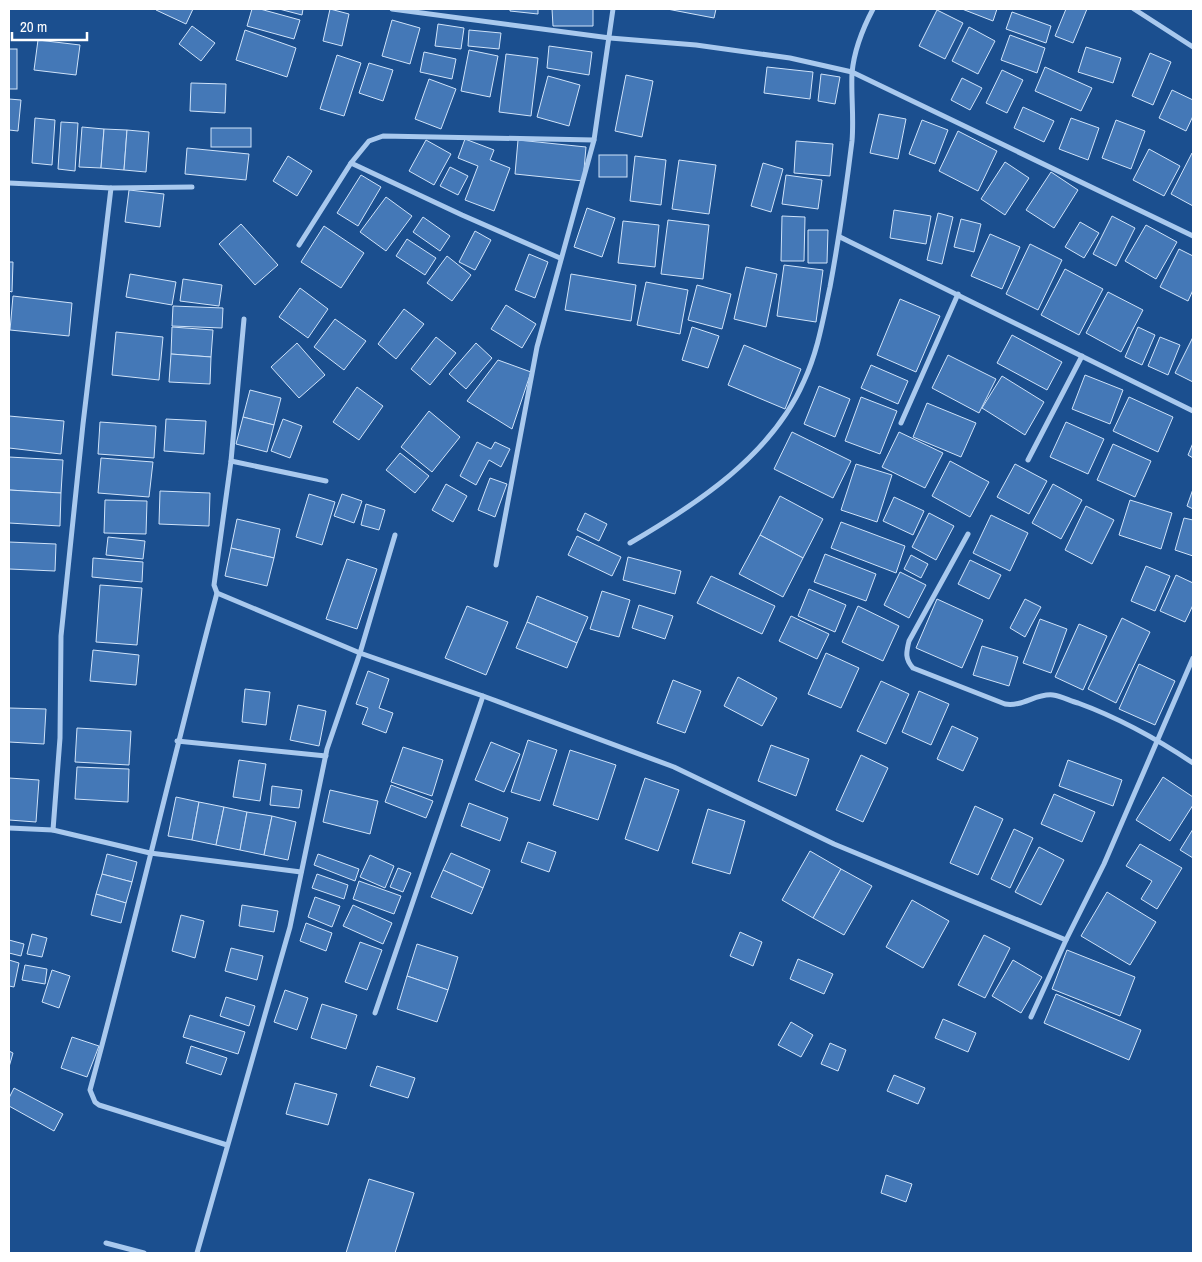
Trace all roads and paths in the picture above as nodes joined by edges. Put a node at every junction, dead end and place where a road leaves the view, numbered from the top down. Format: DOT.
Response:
graph roads {
  1 [pos="392,9"];
  2 [pos="613,9"];
  3 [pos="872,9"];
  4 [pos="1134,9"];
  5 [pos="610,38"];
  6 [pos="1193,48"];
  7 [pos="852,72"];
  8 [pos="594,140"];
  9 [pos="351,163"];
  10 [pos="9,182"];
  11 [pos="192,187"];
  12 [pos="111,188"];
  13 [pos="1193,236"];
  14 [pos="840,237"];
  15 [pos="299,246"];
  16 [pos="560,258"];
  17 [pos="958,294"];
  18 [pos="244,319"];
  19 [pos="1082,356"];
  20 [pos="1193,411"];
  21 [pos="901,423"];
  22 [pos="1028,460"];
  23 [pos="231,461"];
  24 [pos="326,482"];
  25 [pos="968,534"];
  26 [pos="395,535"];
  27 [pos="630,543"];
  28 [pos="496,565"];
  29 [pos="217,593"];
  30 [pos="360,653"];
  31 [pos="1193,658"];
  32 [pos="483,696"];
  33 [pos="1158,740"];
  34 [pos="177,741"];
  35 [pos="326,756"];
  36 [pos="1193,763"];
  37 [pos="9,828"];
  38 [pos="53,830"];
  39 [pos="150,853"];
  40 [pos="301,872"];
  41 [pos="1066,940"];
  42 [pos="375,1013"];
  43 [pos="1032,1017"];
  44 [pos="227,1145"];
  45 [pos="106,1243"];
  46 [pos="144,1253"];
  47 [pos="197,1253"];
  1 -- 5 [label="street"];
  2 -- 5 [label="street"];
  3 -- 7 [label="street"];
  4 -- 6 [label="street"];
  5 -- 7 [label="street"];
  5 -- 8 [label="street"];
  7 -- 13 [label="street"];
  7 -- 14 [label="street"];
  8 -- 9 [label="street"];
  8 -- 16 [label="street"];
  9 -- 15 [label="street"];
  9 -- 16 [label="street"];
  10 -- 12 [label="street"];
  11 -- 12 [label="street"];
  12 -- 38 [label="street"];
  14 -- 17 [label="street"];
  14 -- 27 [label="street"];
  16 -- 28 [label="street"];
  17 -- 19 [label="street"];
  17 -- 21 [label="street"];
  18 -- 23 [label="street"];
  19 -- 20 [label="street"];
  19 -- 22 [label="street"];
  23 -- 24 [label="street"];
  23 -- 29 [label="street"];
  25 -- 33 [label="street"];
  26 -- 30 [label="street"];
  29 -- 30 [label="street"];
  29 -- 34 [label="street"];
  30 -- 32 [label="street"];
  30 -- 35 [label="street"];
  31 -- 33 [label="street"];
  32 -- 41 [label="street"];
  32 -- 42 [label="street"];
  33 -- 36 [label="street"];
  33 -- 41 [label="street"];
  34 -- 35 [label="street"];
  34 -- 39 [label="street"];
  35 -- 40 [label="street"];
  37 -- 38 [label="street"];
  38 -- 39 [label="street"];
  39 -- 40 [label="street"];
  39 -- 44 [label="street"];
  40 -- 44 [label="street"];
  41 -- 43 [label="street"];
  44 -- 47 [label="street"];
  45 -- 46 [label="street"];
}
